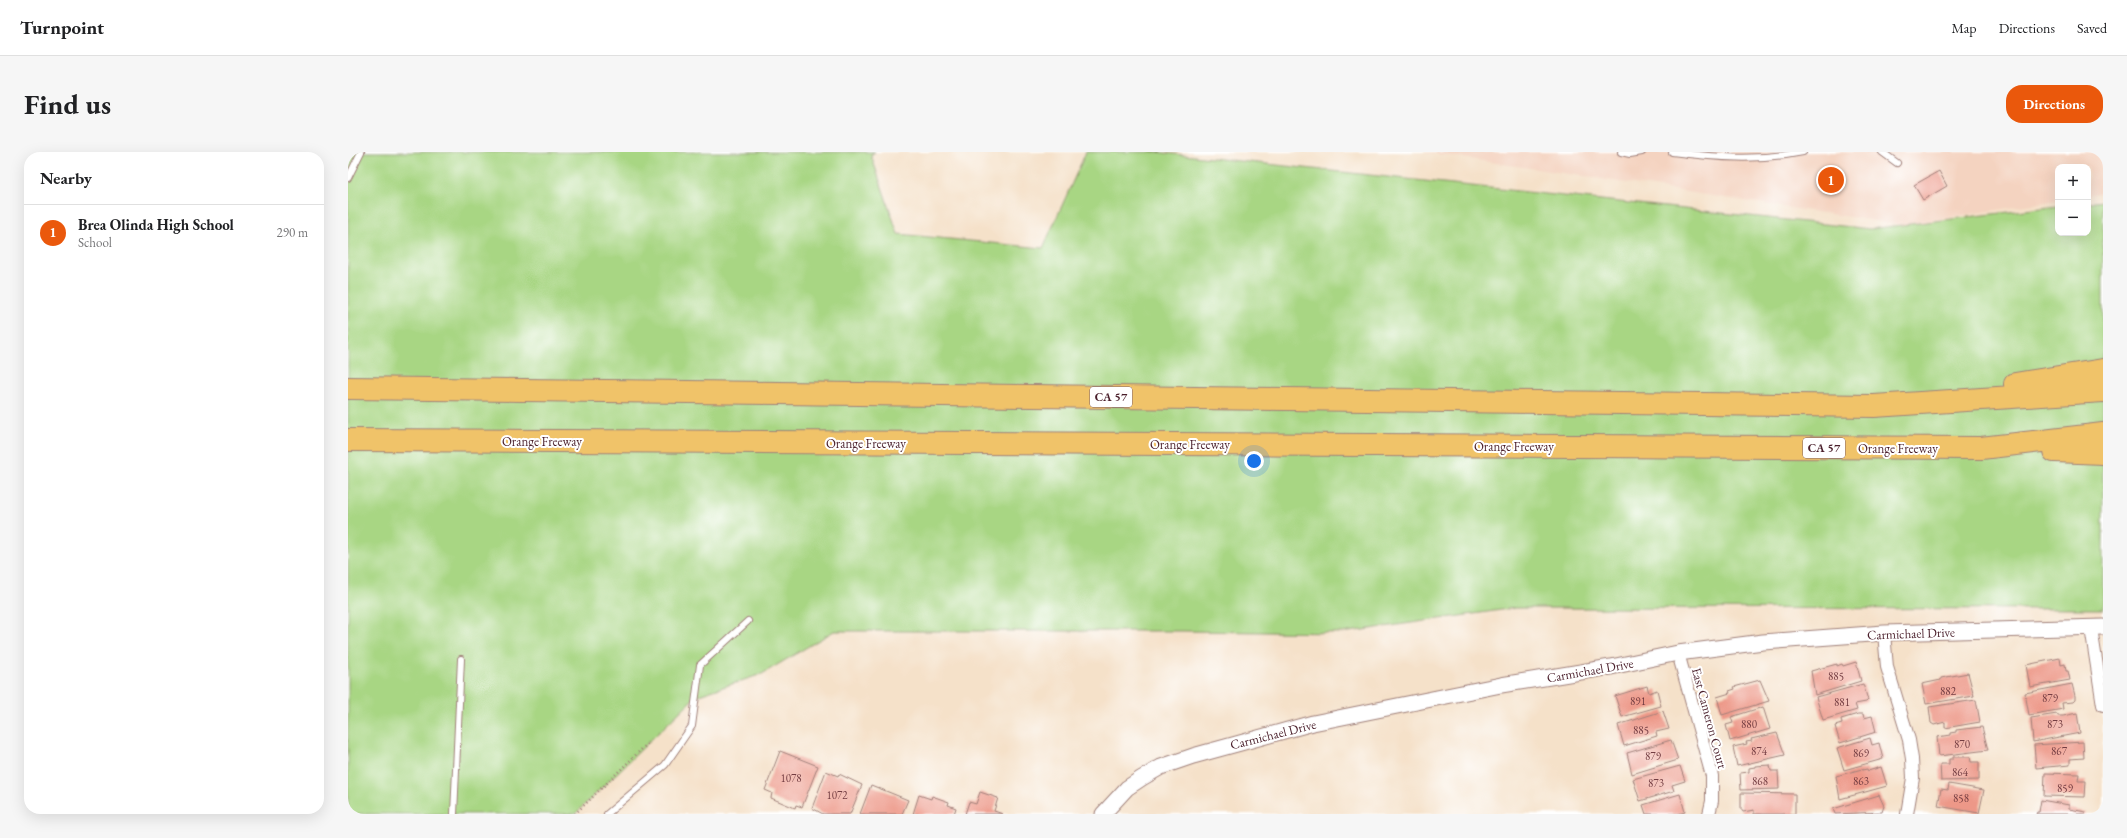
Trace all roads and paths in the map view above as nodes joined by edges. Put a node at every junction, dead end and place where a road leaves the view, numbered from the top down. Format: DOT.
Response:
graph roads {
  1 [pos="361,152"];
  2 [pos="1621,152"];
  3 [pos="1642,152"];
  4 [pos="1672,152"];
  5 [pos="1804,152"];
  6 [pos="1882,152"];
  7 [pos="1897,163"];
  8 [pos="348,178"];
  9 [pos="2103,370"];
  10 [pos="348,388"];
  11 [pos="2103,391"];
  12 [pos="1874,406"];
  13 [pos="2103,434"];
  14 [pos="348,440"];
  15 [pos="1981,448"];
  16 [pos="2103,453"];
  17 [pos="748,621"];
  18 [pos="2097,628"];
  19 [pos="1884,633"];
  20 [pos="1678,653"];
  21 [pos="461,659"];
  22 [pos="2103,705"];
  23 [pos="648,743"];
  24 [pos="454,814"];
  25 [pos="574,814"];
  26 [pos="607,814"];
  27 [pos="1103,814"];
  28 [pos="1709,814"];
  29 [pos="1907,814"];
  1 -- 8 [label="lane"];
  2 -- 3 [label="lane"];
  4 -- 5 [label="lane"];
  6 -- 7 [label="lane"];
  9 -- 12 [label="highway"];
  10 -- 12 [label="highway, CA 57"];
  11 -- 12 [label="highway, CA 57"];
  13 -- 15 [label="highway, Orange Freeway / CA 57"];
  14 -- 15 [label="highway, Orange Freeway / CA 57"];
  15 -- 16 [label="highway"];
  17 -- 26 [label="lane"];
  18 -- 19 [label="street, Carmichael Drive"];
  18 -- 22 [label="street"];
  19 -- 20 [label="street, Carmichael Drive"];
  19 -- 29 [label="street"];
  20 -- 27 [label="street, Carmichael Drive"];
  20 -- 28 [label="street, East Cameron Court"];
  21 -- 24 [label="lane"];
  23 -- 25 [label="path"];
}
